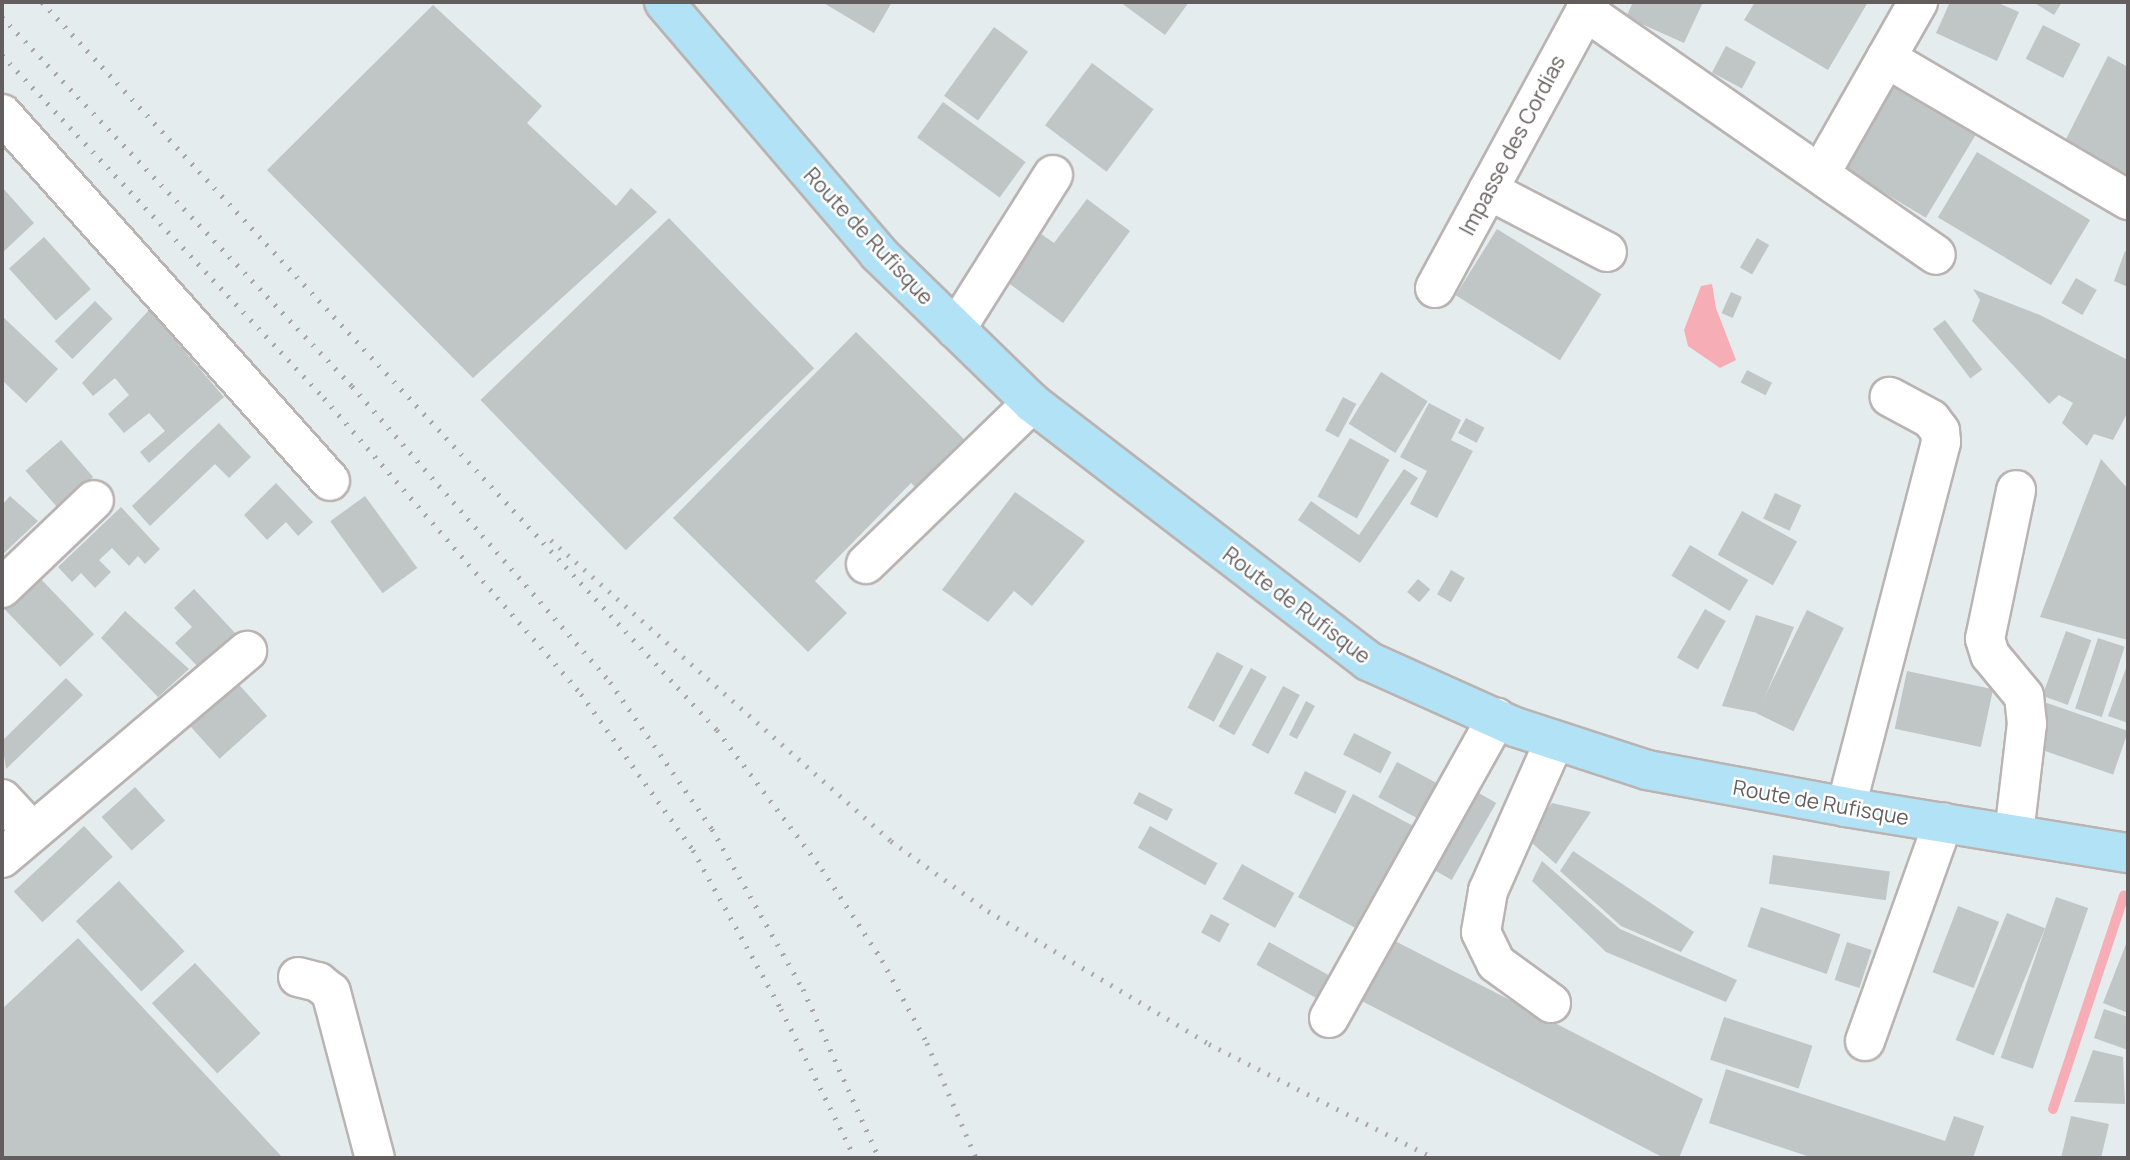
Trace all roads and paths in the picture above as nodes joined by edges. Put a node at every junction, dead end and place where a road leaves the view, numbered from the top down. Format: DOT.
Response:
graph roads {
  1 [pos="664,2"];
  2 [pos="1918,2"];
  3 [pos="1587,6"];
  4 [pos="1886,58"];
  5 [pos="2,114"];
  6 [pos="1820,174"];
  7 [pos="1053,175"];
  8 [pos="1488,190"];
  9 [pos="2128,200"];
  10 [pos="1607,252"];
  11 [pos="1936,256"];
  12 [pos="1435,288"];
  13 [pos="956,329"];
  14 [pos="1890,397"];
  15 [pos="1032,402"];
  16 [pos="330,481"];
  17 [pos="2016,490"];
  18 [pos="94,500"];
  19 [pos="866,564"];
  20 [pos="2,588"];
  21 [pos="247,651"];
  22 [pos="1497,718"];
  23 [pos="1555,740"];
  24 [pos="2,799"];
  25 [pos="1846,807"];
  26 [pos="1943,823"];
  27 [pos="31,830"];
  28 [pos="2014,834"];
  29 [pos="2114,850"];
  30 [pos="2,858"];
  31 [pos="298,977"];
  32 [pos="1551,1003"];
  33 [pos="1329,1018"];
  34 [pos="1865,1041"];
  35 [pos="375,1158"];
  1 -- 13 [label="main road, Route de Rufisque"];
  2 -- 4 [label="street"];
  3 -- 6 [label="street"];
  3 -- 8 [label="street, Impasse des Cordias"];
  4 -- 6 [label="street"];
  4 -- 9 [label="street"];
  5 -- 16 [label="street"];
  6 -- 11 [label="street"];
  7 -- 13 [label="street"];
  8 -- 10 [label="street"];
  8 -- 12 [label="street, Impasse des Cordias"];
  13 -- 15 [label="main road, Route de Rufisque"];
  14 -- 25 [label="street"];
  15 -- 19 [label="street"];
  15 -- 22 [label="main road, Route de Rufisque"];
  17 -- 28 [label="street"];
  18 -- 20 [label="street"];
  21 -- 27 [label="street"];
  22 -- 23 [label="main road, Route de Rufisque"];
  22 -- 33 [label="street"];
  23 -- 25 [label="main road, Route de Rufisque"];
  23 -- 32 [label="street"];
  24 -- 27 [label="street"];
  25 -- 26 [label="main road, Route de Rufisque"];
  26 -- 28 [label="main road, Route de Rufisque"];
  26 -- 34 [label="street"];
  27 -- 30 [label="street"];
  28 -- 29 [label="main road, Route de Rufisque"];
  31 -- 35 [label="street"];
}
